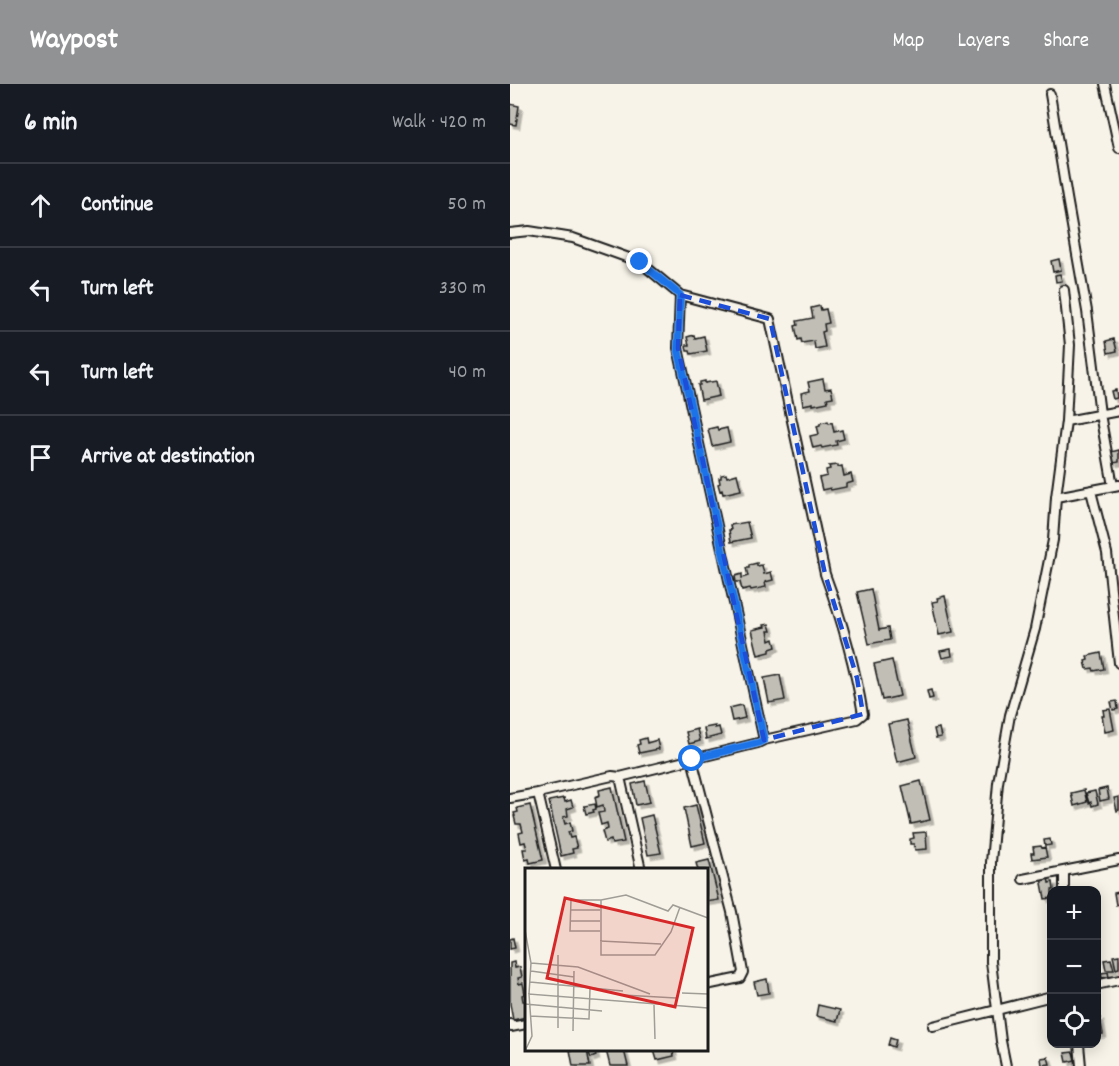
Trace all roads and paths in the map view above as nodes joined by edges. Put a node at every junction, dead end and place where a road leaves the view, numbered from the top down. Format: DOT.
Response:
graph roads {
  1 [pos="1105,84"];
  2 [pos="1050,94"];
  3 [pos="1119,148"];
  4 [pos="510,233"];
  5 [pos="1064,290"];
  6 [pos="680,295"];
  7 [pos="1119,411"];
  8 [pos="1100,414"];
  9 [pos="1066,421"];
  10 [pos="1116,486"];
  11 [pos="1091,491"];
  12 [pos="1056,497"];
  13 [pos="1119,663"];
  14 [pos="764,740"];
  15 [pos="692,759"];
  16 [pos="620,777"];
  17 [pos="538,793"];
  18 [pos="510,798"];
  19 [pos="1119,860"];
  20 [pos="556,868"];
  21 [pos="641,868"];
  22 [pos="1064,871"];
  23 [pos="1023,879"];
  24 [pos="1064,886"];
  25 [pos="1119,980"];
  26 [pos="708,985"];
  27 [pos="1101,985"];
  28 [pos="1047,997"];
  29 [pos="997,1009"];
  30 [pos="510,1024"];
  31 [pos="525,1024"];
  32 [pos="933,1026"];
  33 [pos="1079,1048"];
  34 [pos="1006,1066"];
  35 [pos="1081,1066"];
  1 -- 3 [label="street"];
  2 -- 8 [label="street"];
  4 -- 6 [label="street"];
  5 -- 9 [label="street"];
  6 -- 14 [label="street"];
  6 -- 14 [label="street"];
  7 -- 8 [label="street"];
  8 -- 9 [label="street"];
  8 -- 10 [label="street"];
  9 -- 12 [label="street"];
  10 -- 11 [label="street"];
  11 -- 12 [label="street"];
  11 -- 13 [label="street"];
  12 -- 29 [label="street"];
  14 -- 15 [label="street"];
  15 -- 16 [label="street"];
  15 -- 26 [label="street"];
  16 -- 17 [label="street"];
  16 -- 21 [label="street"];
  17 -- 18 [label="street"];
  17 -- 20 [label="street"];
  19 -- 22 [label="street"];
  22 -- 23 [label="street"];
  22 -- 24 [label="street"];
  25 -- 27 [label="street"];
  28 -- 29 [label="street"];
  29 -- 32 [label="street"];
  29 -- 34 [label="street"];
  30 -- 31 [label="street"];
  33 -- 35 [label="street"];
}
